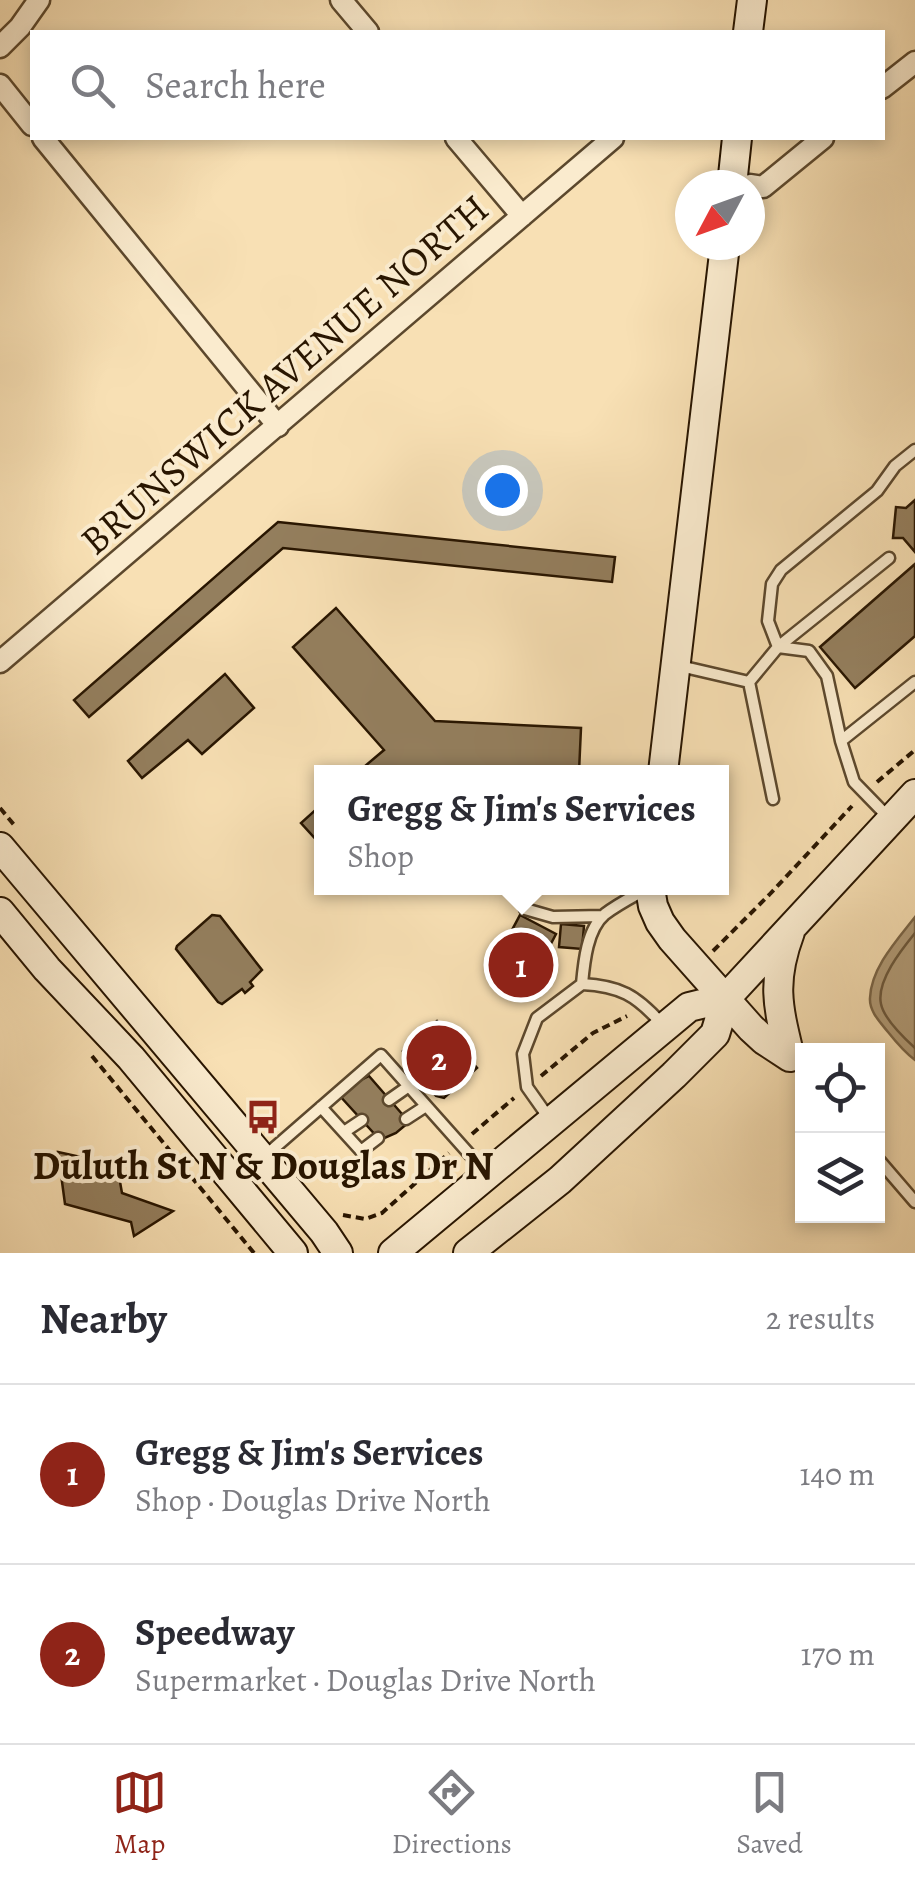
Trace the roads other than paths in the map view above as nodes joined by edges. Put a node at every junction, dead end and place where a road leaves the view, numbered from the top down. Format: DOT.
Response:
graph roads {
  1 [pos="39,0"];
  2 [pos="341,0"];
  3 [pos="752,0"];
  4 [pos="366,30"];
  5 [pos="748,30"];
  6 [pos="0,47"];
  7 [pos="915,62"];
  8 [pos="0,85"];
  9 [pos="885,86"];
  10 [pos="30,122"];
  11 [pos="45,140"];
  12 [pos="458,140"];
  13 [pos="612,140"];
  14 [pos="737,140"];
  15 [pos="820,140"];
  16 [pos="740,170"];
  17 [pos="765,185"];
  18 [pos="522,216"];
  19 [pos="723,260"];
  20 [pos="278,426"];
  21 [pos="915,450"];
  22 [pos="889,558"];
  23 [pos="778,647"];
  24 [pos="0,662"];
  25 [pos="674,665"];
  26 [pos="749,682"];
  27 [pos="915,682"];
  28 [pos="841,741"];
  29 [pos="664,765"];
  30 [pos="915,794"];
  31 [pos="772,799"];
  32 [pos="890,819"];
  33 [pos="0,847"];
  34 [pos="637,895"];
  35 [pos="651,895"];
  36 [pos="525,909"];
  37 [pos="0,912"];
  38 [pos="602,916"];
  39 [pos="792,925"];
  40 [pos="582,984"];
  41 [pos="726,998"];
  42 [pos="664,1027"];
  43 [pos="795,1062"];
  44 [pos="795,1064"];
  45 [pos="409,1086"];
  46 [pos="390,1100"];
  47 [pos="426,1106"];
  48 [pos="321,1107"];
  49 [pos="406,1119"];
  50 [pos="362,1120"];
  51 [pos="551,1122"];
  52 [pos="344,1132"];
  53 [pos="378,1138"];
  54 [pos="262,1158"];
  55 [pos="885,1167"];
  56 [pos="488,1175"];
  57 [pos="915,1202"];
  58 [pos="293,1253"];
  59 [pos="338,1253"];
  60 [pos="393,1253"];
  61 [pos="468,1253"];
  1 -- 6 [label="street"];
  2 -- 4 [label="street"];
  3 -- 5 [label="street"];
  7 -- 9 [label="street"];
  8 -- 10 [label="street"];
  11 -- 20 [label="street"];
  12 -- 18 [label="street"];
  13 -- 18 [label="street, BRUNSWICK AVENUE NORTH"];
  14 -- 16 [label="street"];
  15 -- 17 [label="street"];
  18 -- 20 [label="street, BRUNSWICK AVENUE NORTH"];
  19 -- 25 [label="street"];
  20 -- 24 [label="street, BRUNSWICK AVENUE NORTH"];
  21 -- 23 [label="lane"];
  22 -- 23 [label="lane"];
  23 -- 26 [label="lane"];
  23 -- 28 [label="lane"];
  25 -- 26 [label="lane"];
  25 -- 29 [label="street"];
  26 -- 31 [label="lane"];
  27 -- 28 [label="lane"];
  28 -- 32 [label="lane"];
  30 -- 32 [label="street"];
  32 -- 39 [label="street"];
  33 -- 54 [label="street"];
  34 -- 38 [label="lane"];
  35 -- 41 [label="street"];
  36 -- 38 [label="lane"];
  37 -- 58 [label="street"];
  38 -- 40 [label="lane"];
  39 -- 41 [label="street"];
  39 -- 43 [label="street"];
  40 -- 42 [label="lane"];
  40 -- 51 [label="lane"];
  41 -- 42 [label="street"];
  41 -- 44 [label="street"];
  41 -- 61 [label="street"];
  42 -- 51 [label="street"];
  45 -- 46 [label="lane"];
  45 -- 47 [label="lane"];
  45 -- 48 [label="lane"];
  47 -- 49 [label="lane"];
  47 -- 56 [label="lane"];
  48 -- 52 [label="lane"];
  48 -- 54 [label="lane"];
  50 -- 52 [label="lane"];
  51 -- 56 [label="street"];
  52 -- 53 [label="lane"];
  54 -- 59 [label="street"];
  55 -- 57 [label="lane"];
  56 -- 60 [label="street"];
}
